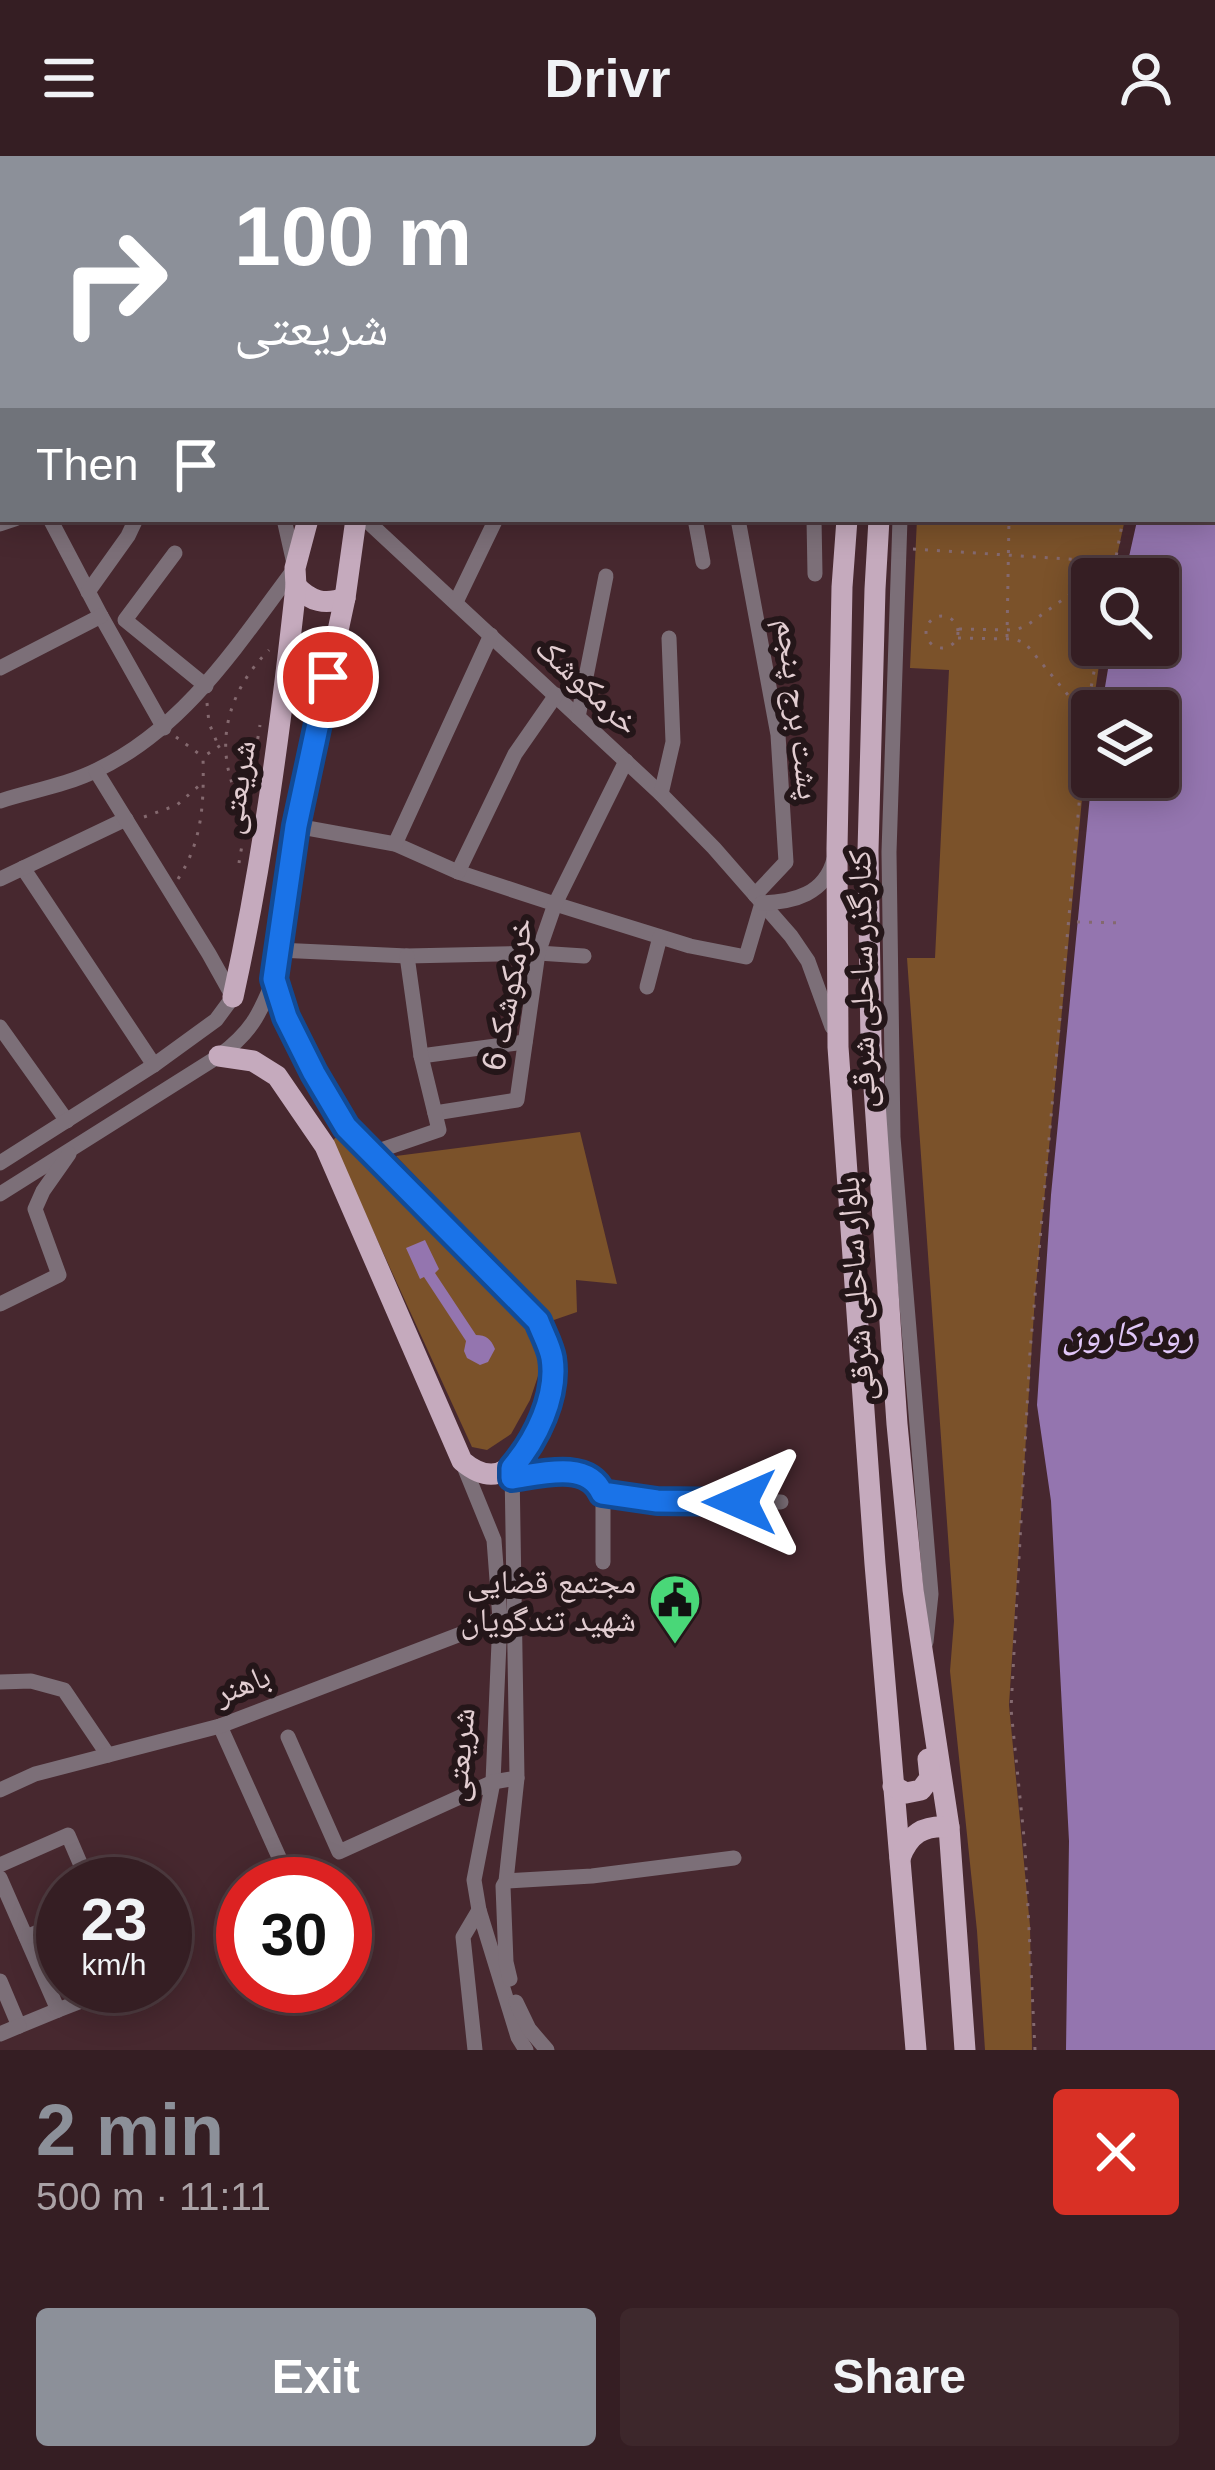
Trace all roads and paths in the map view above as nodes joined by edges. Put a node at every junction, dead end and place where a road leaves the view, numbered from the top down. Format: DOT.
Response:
graph roads {
  1 [pos="52,522"];
  2 [pos="135,522"];
  3 [pos="285,522"];
  4 [pos="307,522"];
  5 [pos="359,522"];
  6 [pos="363,522"];
  7 [pos="495,522"];
  8 [pos="696,522"];
  9 [pos="740,522"];
  10 [pos="814,522"];
  11 [pos="847,522"];
  12 [pos="879,522"];
  13 [pos="900,522"];
  14 [pos="1009,522"];
  15 [pos="1122,522"];
  16 [pos="898,548"];
  17 [pos="175,554"];
  18 [pos="1009,555"];
  19 [pos="1116,558"];
  20 [pos="1071,559"];
  21 [pos="703,562"];
  22 [pos="815,574"];
  23 [pos="606,576"];
  24 [pos="296,577"];
  25 [pos="88,592"];
  26 [pos="1071,594"];
  27 [pos="345,598"];
  28 [pos="456,602"];
  29 [pos="125,620"];
  30 [pos="104,623"];
  31 [pos="958,629"];
  32 [pos="1007,630"];
  33 [pos="491,635"];
  34 [pos="669,638"];
  35 [pos="958,638"];
  36 [pos="1007,639"];
  37 [pos="0,668"];
  38 [pos="268,670"];
  39 [pos="206,686"];
  40 [pos="556,695"];
  41 [pos="1071,699"];
  42 [pos="578,717"];
  43 [pos="261,718"];
  44 [pos="164,728"];
  45 [pos="226,742"];
  46 [pos="219,746"];
  47 [pos="203,757"];
  48 [pos="626,761"];
  49 [pos="96,771"];
  50 [pos="204,782"];
  51 [pos="661,794"];
  52 [pos="1080,798"];
  53 [pos="0,801"];
  54 [pos="245,812"];
  55 [pos="126,819"];
  56 [pos="296,826"];
  57 [pos="394,844"];
  58 [pos="837,849"];
  59 [pos="22,868"];
  60 [pos="458,872"];
  61 [pos="237,876"];
  62 [pos="0,879"];
  63 [pos="170,891"];
  64 [pos="759,899"];
  65 [pos="555,904"];
  66 [pos="1077,922"];
  67 [pos="1123,923"];
  68 [pos="660,937"];
  69 [pos="244,944"];
  70 [pos="278,950"];
  71 [pos="538,953"];
  72 [pos="209,954"];
  73 [pos="868,954"];
  74 [pos="407,956"];
  75 [pos="584,956"];
  76 [pos="892,956"];
  77 [pos="274,979"];
  78 [pos="646,987"];
  79 [pos="232,997"];
  80 [pos="0,1027"];
  81 [pos="525,1042"];
  82 [pos="838,1047"];
  83 [pos="219,1056"];
  84 [pos="421,1057"];
  85 [pos="154,1065"];
  86 [pos="435,1114"];
  87 [pos="67,1121"];
  88 [pos="76,1144"];
  89 [pos="372,1153"];
  90 [pos="0,1163"];
  91 [pos="0,1194"];
  92 [pos="0,1304"];
  93 [pos="462,1461"];
  94 [pos="512,1473"];
  95 [pos="602,1493"];
  96 [pos="781,1502"];
  97 [pos="603,1562"];
  98 [pos="500,1619"];
  99 [pos="925,1663"];
  100 [pos="0,1682"];
  101 [pos="220,1726"];
  102 [pos="288,1737"];
  103 [pos="108,1755"];
  104 [pos="517,1778"];
  105 [pos="494,1782"];
  106 [pos="893,1786"];
  107 [pos="0,1790"];
  108 [pos="949,1827"];
  109 [pos="77,1857"];
  110 [pos="279,1857"];
  111 [pos="734,1858"];
  112 [pos="900,1858"];
  113 [pos="0,1865"];
  114 [pos="478,1865"];
  115 [pos="0,1879"];
  116 [pos="505,1880"];
  117 [pos="477,1886"];
  118 [pos="479,1910"];
  119 [pos="36,1933"];
  120 [pos="26,1937"];
  121 [pos="36,1960"];
  122 [pos="501,1963"];
  123 [pos="0,1981"];
  124 [pos="51,2013"];
  125 [pos="20,2026"];
  126 [pos="0,2034"];
  127 [pos="475,2050"];
  128 [pos="526,2050"];
  129 [pos="547,2050"];
  130 [pos="916,2050"];
  131 [pos="964,2050"];
  132 [pos="1035,2050"];
  1 -- 25 [label="street"];
  2 -- 25 [label="street"];
  3 -- 24 [label="street"];
  4 -- 24 [label="main road, شریعتی"];
  5 -- 27 [label="main road, شریعتی"];
  6 -- 28 [label="street, خرمکوشک"];
  7 -- 28 [label="street"];
  8 -- 21 [label="street"];
  9 -- 64 [label="street, پشت برج پنجم"];
  10 -- 22 [label="street"];
  11 -- 58 [label="main road, بلوار ساحلی شرقی"];
  12 -- 73 [label="main road, بلوار ساحلی شرقی"];
  13 -- 16 [label="street, کنارگذر ساحلی شرقی"];
  14 -- 18 [label="path"];
  15 -- 19 [label="path"];
  16 -- 18 [label="path"];
  16 -- 76 [label="street, کنارگذر ساحلی شرقی"];
  17 -- 29 [label="street"];
  18 -- 20 [label="path"];
  18 -- 32 [label="path"];
  23 -- 42 [label="street"];
  24 -- 27 [label="main road"];
  24 -- 39 [label="street"];
  24 -- 69 [label="main road, شریعتی"];
  25 -- 30 [label="street"];
  26 -- 32 [label="path"];
  27 -- 56 [label="main road, شریعتی"];
  28 -- 33 [label="street, خرمکوشک"];
  29 -- 30 [label="street"];
  29 -- 39 [label="street"];
  30 -- 37 [label="street"];
  30 -- 44 [label="street"];
  31 -- 32 [label="path"];
  31 -- 35 [label="path"];
  31 -- 35 [label="path"];
  32 -- 36 [label="path"];
  33 -- 40 [label="street, خرمکوشک"];
  33 -- 57 [label="street"];
  34 -- 51 [label="street"];
  35 -- 36 [label="path"];
  36 -- 41 [label="path"];
  38 -- 45 [label="path"];
  39 -- 44 [label="street"];
  39 -- 46 [label="path"];
  40 -- 42 [label="street, خرمکوشک"];
  40 -- 60 [label="street"];
  42 -- 48 [label="street, خرمکوشک"];
  43 -- 54 [label="path"];
  44 -- 47 [label="path"];
  44 -- 49 [label="street"];
  45 -- 46 [label="path"];
  45 -- 54 [label="path"];
  46 -- 47 [label="path"];
  47 -- 50 [label="path"];
  48 -- 51 [label="street, خرمکوشک"];
  48 -- 65 [label="street, خرمکوشک 6"];
  49 -- 53 [label="street"];
  49 -- 55 [label="street"];
  50 -- 55 [label="path"];
  50 -- 63 [label="path"];
  51 -- 64 [label="street, خرمکوشک"];
  52 -- 132 [label="path"];
  54 -- 61 [label="path"];
  55 -- 59 [label="street"];
  55 -- 63 [label="street"];
  56 -- 57 [label="street"];
  56 -- 70 [label="main road, شریعتی"];
  57 -- 60 [label="street"];
  58 -- 64 [label="street"];
  58 -- 82 [label="main road, بلوار ساحلی شرقی"];
  59 -- 62 [label="street"];
  59 -- 85 [label="street"];
  60 -- 65 [label="street"];
  63 -- 72 [label="street"];
  64 -- 68 [label="street, پشت برج پنجم"];
  64 -- 82 [label="street, خرمکوشک"];
  65 -- 68 [label="street"];
  65 -- 71 [label="street, خرمکوشک 6"];
  66 -- 67 [label="path"];
  68 -- 78 [label="street"];
  69 -- 72 [label="street"];
  69 -- 79 [label="main road, شریعتی"];
  70 -- 74 [label="street"];
  70 -- 77 [label="main road, شریعتی"];
  71 -- 74 [label="street"];
  71 -- 75 [label="street"];
  71 -- 81 [label="street, خرمکوشک 6"];
  72 -- 79 [label="street"];
  73 -- 76 [label="street"];
  73 -- 99 [label="main road, بلوار ساحلی شرقی"];
  74 -- 84 [label="street"];
  76 -- 99 [label="street, کنارگذر ساحلی شرقی"];
  77 -- 83 [label="street"];
  77 -- 89 [label="main road, شریعتی"];
  79 -- 85 [label="street"];
  80 -- 87 [label="street"];
  81 -- 84 [label="street"];
  81 -- 86 [label="street, خرمکوشک 6"];
  82 -- 106 [label="main road, بلوار ساحلی شرقی"];
  83 -- 88 [label="street"];
  83 -- 93 [label="main road, شریعتی"];
  84 -- 86 [label="street"];
  85 -- 87 [label="street"];
  86 -- 89 [label="street"];
  87 -- 90 [label="street"];
  88 -- 91 [label="street"];
  88 -- 92 [label="street"];
  89 -- 94 [label="main road, شریعتی"];
  93 -- 94 [label="main road"];
  93 -- 98 [label="street, شریعتی"];
  94 -- 95 [label="street"];
  94 -- 104 [label="street, شریعتی"];
  95 -- 96 [label="street"];
  95 -- 97 [label="street"];
  98 -- 101 [label="street, باهنر"];
  98 -- 105 [label="street, شریعتی"];
  99 -- 106 [label="main road"];
  99 -- 108 [label="main road, بلوار ساحلی شرقی"];
  100 -- 103 [label="street"];
  101 -- 103 [label="street, باهنر"];
  101 -- 110 [label="street"];
  102 -- 105 [label="street"];
  103 -- 107 [label="street, باهنر"];
  104 -- 105 [label="street"];
  104 -- 116 [label="street, شریعتی"];
  105 -- 114 [label="street, شریعتی"];
  106 -- 112 [label="main road, بلوار ساحلی شرقی"];
  108 -- 112 [label="main road"];
  108 -- 131 [label="main road, بلوار ساحلی شرقی"];
  109 -- 113 [label="street"];
  111 -- 116 [label="street"];
  112 -- 130 [label="main road, بلوار ساحلی شرقی"];
  114 -- 116 [label="street"];
  114 -- 117 [label="street, شریعتی"];
  115 -- 120 [label="street"];
  116 -- 117 [label="street"];
  116 -- 122 [label="street, شریعتی"];
  117 -- 118 [label="street, شریعتی"];
  118 -- 122 [label="street, شریعتی"];
  118 -- 127 [label="street"];
  119 -- 120 [label="street"];
  120 -- 121 [label="street"];
  122 -- 128 [label="street, شریعتی"];
  122 -- 129 [label="street, شریعتی"];
  123 -- 125 [label="street"];
  124 -- 125 [label="street"];
  125 -- 126 [label="street"];
}
